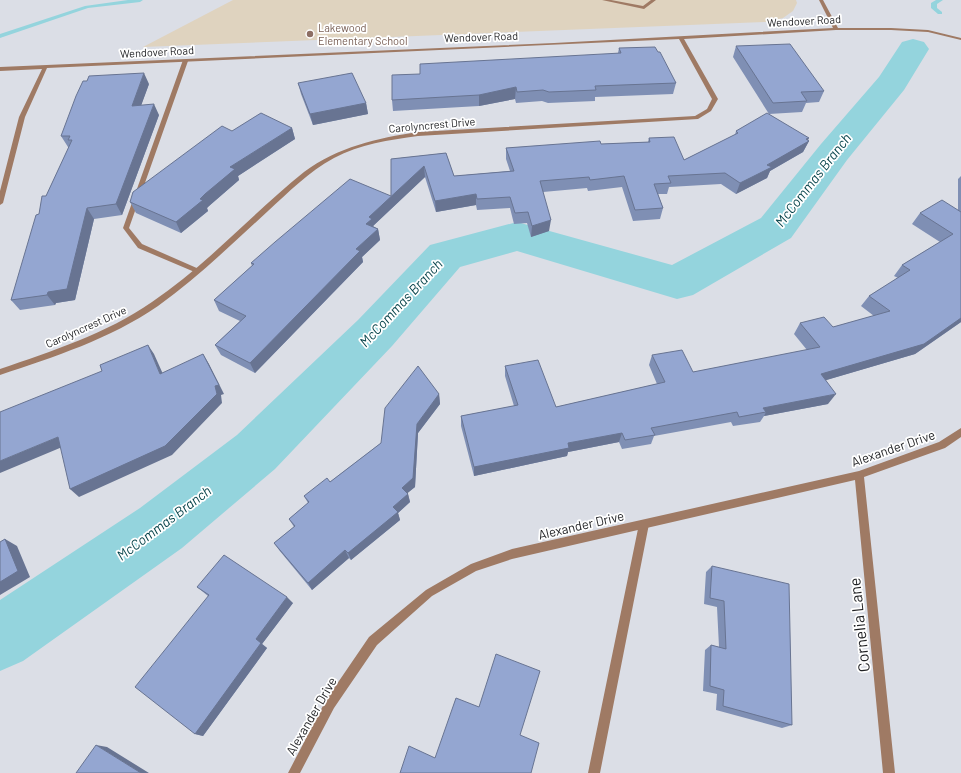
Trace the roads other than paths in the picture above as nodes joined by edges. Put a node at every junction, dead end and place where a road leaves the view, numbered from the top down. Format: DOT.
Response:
graph roads {
  1 [pos="604,0"];
  2 [pos="654,0"];
  3 [pos="820,0"];
  4 [pos="836,29"];
  5 [pos="681,38"];
  6 [pos="961,39"];
  7 [pos="185,61"];
  8 [pos="45,68"];
  9 [pos="0,69"];
  10 [pos="0,203"];
  11 [pos="197,271"];
  12 [pos="0,372"];
  13 [pos="961,432"];
  14 [pos="859,475"];
  15 [pos="644,524"];
  16 [pos="294,773"];
  17 [pos="594,773"];
  18 [pos="889,773"];
  1 -- 2 [label="street"];
  3 -- 4 [label="street"];
  4 -- 5 [label="street, Wendover Road"];
  4 -- 6 [label="street, Wendover Road"];
  5 -- 7 [label="street, Wendover Road"];
  5 -- 11 [label="street, Carolyncrest Drive"];
  7 -- 8 [label="street, Wendover Road"];
  7 -- 11 [label="street"];
  8 -- 9 [label="street, Wendover Road"];
  8 -- 10 [label="street"];
  11 -- 12 [label="street, Carolyncrest Drive"];
  13 -- 14 [label="street, Alexander Drive"];
  14 -- 15 [label="street, Alexander Drive"];
  14 -- 18 [label="street, Cornelia Lane"];
  15 -- 16 [label="street, Alexander Drive"];
  15 -- 17 [label="street"];
}
